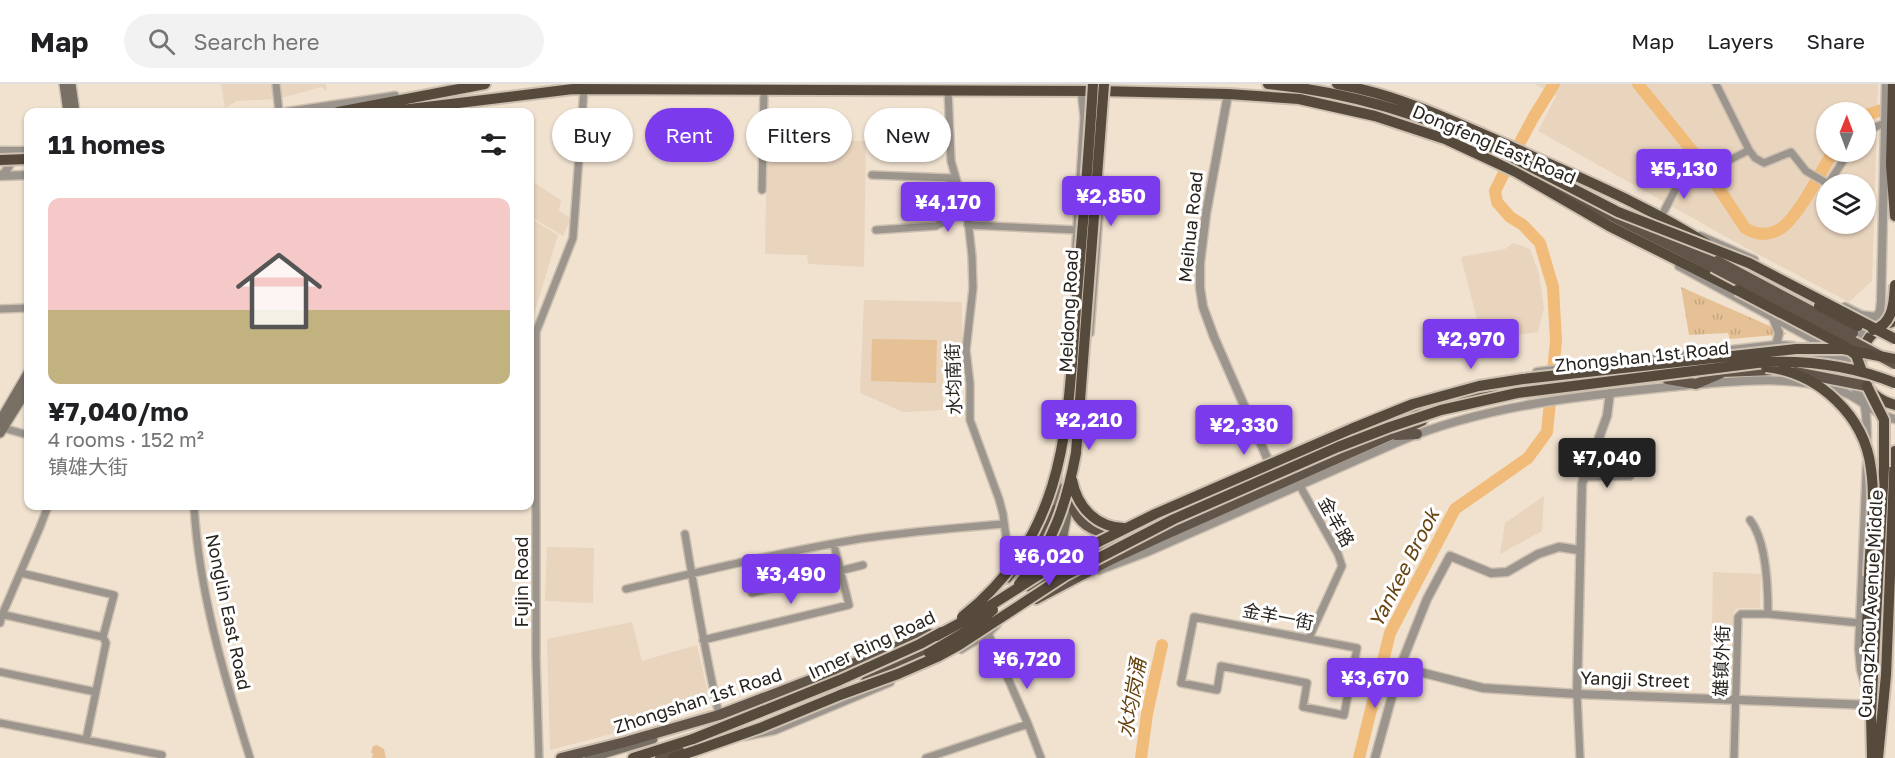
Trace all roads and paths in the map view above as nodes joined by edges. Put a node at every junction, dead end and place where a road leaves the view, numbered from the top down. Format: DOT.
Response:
graph roads {
  1 [pos="64,84"];
  2 [pos="71,84"];
  3 [pos="276,84"];
  4 [pos="485,84"];
  5 [pos="1268,84"];
  6 [pos="1338,84"];
  7 [pos="1716,84"];
  8 [pos="1886,84"];
  9 [pos="1893,84"];
  10 [pos="1085,87"];
  11 [pos="1101,87"];
  12 [pos="452,89"];
  13 [pos="584,89"];
  14 [pos="764,90"];
  15 [pos="948,90"];
  16 [pos="1228,94"];
  17 [pos="454,104"];
  18 [pos="67,108"];
  19 [pos="74,108"];
  20 [pos="279,108"];
  21 [pos="316,108"];
  22 [pos="358,108"];
  23 [pos="420,108"];
  24 [pos="435,108"];
  25 [pos="1885,118"];
  26 [pos="1876,124"];
  27 [pos="1089,146"];
  28 [pos="1515,149"];
  29 [pos="1749,150"];
  30 [pos="24,151"];
  31 [pos="0,154"];
  32 [pos="24,158"];
  33 [pos="1842,162"];
  34 [pos="0,167"];
  35 [pos="24,167"];
  36 [pos="1516,172"];
  37 [pos="24,175"];
  38 [pos="0,176"];
  39 [pos="872,176"];
  40 [pos="948,178"];
  41 [pos="957,178"];
  42 [pos="762,190"];
  43 [pos="1895,216"];
  44 [pos="1661,217"];
  45 [pos="968,225"];
  46 [pos="1675,225"];
  47 [pos="876,230"];
  48 [pos="1076,230"];
  49 [pos="1633,238"];
  50 [pos="1715,264"];
  51 [pos="1754,272"];
  52 [pos="1895,285"];
  53 [pos="1737,290"];
  54 [pos="24,308"];
  55 [pos="0,309"];
  56 [pos="1895,310"];
  57 [pos="1076,311"];
  58 [pos="1773,318"];
  59 [pos="1895,321"];
  60 [pos="1877,322"];
  61 [pos="1895,339"];
  62 [pos="534,345"];
  63 [pos="1776,345"];
  64 [pos="1675,357"];
  65 [pos="1895,358"];
  66 [pos="1849,361"];
  67 [pos="1895,364"];
  68 [pos="1072,366"];
  69 [pos="1792,368"];
  70 [pos="1676,369"];
  71 [pos="1727,369"];
  72 [pos="1861,369"];
  73 [pos="1667,379"];
  74 [pos="24,381"];
  75 [pos="1895,383"];
  76 [pos="1696,384"];
  77 [pos="1867,386"];
  78 [pos="1550,392"];
  79 [pos="1610,393"];
  80 [pos="24,394"];
  81 [pos="1402,404"];
  82 [pos="1865,404"];
  83 [pos="1895,405"];
  84 [pos="1895,419"];
  85 [pos="1389,420"];
  86 [pos="1,427"];
  87 [pos="1890,432"];
  88 [pos="24,434"];
  89 [pos="1417,434"];
  90 [pos="1387,435"];
  91 [pos="1895,451"];
  92 [pos="534,453"];
  93 [pos="1298,459"];
  94 [pos="1268,460"];
  95 [pos="1285,465"];
  96 [pos="1311,470"];
  97 [pos="1262,475"];
  98 [pos="1630,476"];
  99 [pos="1583,477"];
  100 [pos="1300,486"];
  101 [pos="1070,498"];
  102 [pos="1243,500"];
  103 [pos="1196,508"];
  104 [pos="46,510"];
  105 [pos="194,510"];
  106 [pos="1055,510"];
  107 [pos="1750,520"];
  108 [pos="1004,524"];
  109 [pos="1089,528"];
  110 [pos="1133,532"];
  111 [pos="685,534"];
  112 [pos="834,544"];
  113 [pos="1579,550"];
  114 [pos="1060,564"];
  115 [pos="863,565"];
  116 [pos="840,571"];
  117 [pos="21,573"];
  118 [pos="692,574"];
  119 [pos="1011,574"];
  120 [pos="1084,574"];
  121 [pos="626,589"];
  122 [pos="752,593"];
  123 [pos="1768,614"];
  124 [pos="1,615"];
  125 [pos="973,615"];
  126 [pos="1004,615"];
  127 [pos="0,623"];
  128 [pos="1860,623"];
  129 [pos="988,633"];
  130 [pos="936,636"];
  131 [pos="963,636"];
  132 [pos="103,637"];
  133 [pos="1309,638"];
  134 [pos="703,640"];
  135 [pos="1404,668"];
  136 [pos="0,672"];
  137 [pos="905,675"];
  138 [pos="872,678"];
  139 [pos="1403,686"];
  140 [pos="96,692"];
  141 [pos="840,694"];
  142 [pos="1577,694"];
  143 [pos="1735,700"];
  144 [pos="1871,705"];
  145 [pos="719,715"];
  146 [pos="697,722"];
  147 [pos="0,723"];
  148 [pos="1028,724"];
  149 [pos="727,736"];
  150 [pos="86,740"];
  151 [pos="162,755"];
  152 [pos="249,758"];
  153 [pos="539,758"];
  154 [pos="561,758"];
  155 [pos="589,758"];
  156 [pos="633,758"];
  157 [pos="660,758"];
  158 [pos="673,758"];
  159 [pos="926,758"];
  160 [pos="1041,758"];
  161 [pos="1375,758"];
  162 [pos="1580,758"];
  163 [pos="1734,758"];
  164 [pos="1872,758"];
  165 [pos="1878,758"];
  1 -- 18 [label="main road"];
  2 -- 19 [label="main road"];
  3 -- 20 [label="street"];
  4 -- 12 [label="highway"];
  5 -- 61 [label="highway, bridge"];
  6 -- 28 [label="highway, Dongfeng East Road"];
  7 -- 29 [label="street"];
  8 -- 25 [label="street"];
  9 -- 43 [label="highway"];
  10 -- 11 [label="highway, Dongfeng East Road"];
  10 -- 15 [label="highway, Dongfeng East Road"];
  10 -- 27 [label="highway, bridge"];
  10 -- 48 [label="street"];
  10 -- 57 [label="main road, Meidong Road"];
  11 -- 16 [label="highway, Dongfeng East Road"];
  11 -- 27 [label="highway, Inner Ring Road, bridge"];
  11 -- 101 [label="main road, Meidong Road"];
  11 -- 141 [label="highway, Inner Ring Road, bridge"];
  12 -- 21 [label="street"];
  12 -- 22 [label="highway"];
  13 -- 14 [label="highway, Dongfeng East Road"];
  13 -- 17 [label="highway, Dongfeng East Road"];
  13 -- 62 [label="street, Fujin Road"];
  14 -- 15 [label="highway, Dongfeng East Road"];
  14 -- 42 [label="street"];
  15 -- 41 [label="street, 水均南街"];
  16 -- 36 [label="highway, Dongfeng East Road"];
  16 -- 94 [label="street, Meihua Road"];
  17 -- 23 [label="highway, Dongfeng East Road"];
  17 -- 24 [label="street"];
  25 -- 26 [label="street"];
  25 -- 60 [label="street"];
  27 -- 68 [label="highway, Inner Ring Road, bridge"];
  28 -- 44 [label="highway"];
  28 -- 50 [label="main road, Dongfeng East Road"];
  29 -- 33 [label="street"];
  29 -- 44 [label="street"];
  30 -- 31 [label="street"];
  31 -- 32 [label="highway, bridge"];
  31 -- 38 [label="street"];
  34 -- 35 [label="highway"];
  36 -- 49 [label="highway"];
  36 -- 50 [label="main road, Dongfeng East Road"];
  37 -- 38 [label="street"];
  39 -- 40 [label="street"];
  40 -- 41 [label="street"];
  40 -- 47 [label="street"];
  41 -- 45 [label="street, 水均南街"];
  44 -- 46 [label="highway"];
  45 -- 48 [label="street"];
  45 -- 108 [label="street, 水均南街"];
  46 -- 51 [label="highway"];
  46 -- 60 [label="street"];
  48 -- 57 [label="street"];
  49 -- 53 [label="highway"];
  49 -- 58 [label="street"];
  50 -- 65 [label="main road, bridge"];
  50 -- 67 [label="main road, bridge"];
  51 -- 53 [label="street"];
  51 -- 60 [label="highway, bridge"];
  52 -- 60 [label="highway, bridge"];
  53 -- 72 [label="highway, bridge"];
  54 -- 55 [label="street"];
  56 -- 60 [label="street"];
  57 -- 106 [label="main road, Meidong Road"];
  58 -- 63 [label="street"];
  58 -- 66 [label="street"];
  59 -- 60 [label="highway, bridge"];
  60 -- 66 [label="street"];
  60 -- 72 [label="highway, bridge"];
  63 -- 64 [label="street"];
  63 -- 66 [label="street"];
  64 -- 70 [label="main road"];
  64 -- 81 [label="street"];
  65 -- 130 [label="highway, bridge"];
  66 -- 82 [label="street"];
  68 -- 103 [label="highway, bridge"];
  68 -- 130 [label="highway, Inner Ring Road, bridge"];
  69 -- 70 [label="main road, Zhongshan 1st Road"];
  69 -- 71 [label="main road, Zhongshan 1st Road"];
  69 -- 72 [label="main road, bridge"];
  69 -- 77 [label="main road, bridge"];
  70 -- 78 [label="main road, Zhongshan 1st Road"];
  71 -- 73 [label="main road, Zhongshan 1st Road"];
  71 -- 75 [label="highway, bridge"];
  71 -- 76 [label="main road"];
  71 -- 103 [label="highway, bridge"];
  71 -- 144 [label="highway, bridge"];
  72 -- 77 [label="highway, bridge"];
  73 -- 76 [label="main road"];
  73 -- 78 [label="main road, Zhongshan 1st Road"];
  74 -- 86 [label="main road"];
  76 -- 79 [label="street"];
  76 -- 82 [label="street"];
  77 -- 83 [label="highway, bridge"];
  77 -- 87 [label="highway, bridge"];
  78 -- 79 [label="street"];
  78 -- 85 [label="main road, Zhongshan 1st Road"];
  78 -- 89 [label="street"];
  78 -- 90 [label="main road, Zhongshan 1st Road"];
  79 -- 99 [label="street"];
  80 -- 86 [label="main road"];
  81 -- 85 [label="main road"];
  81 -- 94 [label="street"];
  82 -- 84 [label="street"];
  82 -- 128 [label="street"];
  85 -- 93 [label="main road, Zhongshan 1st Road"];
  86 -- 88 [label="street"];
  87 -- 144 [label="highway, bridge"];
  89 -- 90 [label="main road"];
  89 -- 100 [label="street"];
  90 -- 96 [label="main road, Zhongshan 1st Road"];
  91 -- 165 [label="highway, Guangzhou Avenue Middle"];
  92 -- 153 [label="street, Fujin Road"];
  93 -- 94 [label="main road"];
  93 -- 95 [label="main road, Zhongshan 1st Road"];
  94 -- 95 [label="street"];
  94 -- 97 [label="street"];
  94 -- 109 [label="street"];
  95 -- 96 [label="street"];
  95 -- 97 [label="main road, Zhongshan 1st Road"];
  96 -- 102 [label="main road, Zhongshan 1st Road"];
  97 -- 102 [label="street"];
  97 -- 110 [label="main road, Zhongshan 1st Road"];
  98 -- 99 [label="street"];
  99 -- 113 [label="street"];
  100 -- 120 [label="street"];
  100 -- 133 [label="street, 金羊路"];
  101 -- 109 [label="main road"];
  101 -- 114 [label="main road, Meidong Road"];
  102 -- 120 [label="main road, Zhongshan 1st Road"];
  103 -- 141 [label="highway, bridge"];
  104 -- 117 [label="street"];
  105 -- 152 [label="street, Nonglin East Road"];
  106 -- 114 [label="main road, Meidong Road"];
  106 -- 119 [label="main road"];
  107 -- 123 [label="street"];
  108 -- 112 [label="street"];
  108 -- 119 [label="street, 水均南街"];
  109 -- 110 [label="main road"];
  110 -- 114 [label="main road, Zhongshan 1st Road"];
  111 -- 118 [label="street"];
  112 -- 116 [label="street"];
  112 -- 118 [label="street"];
  113 -- 135 [label="street"];
  113 -- 142 [label="street"];
  114 -- 120 [label="main road"];
  114 -- 125 [label="main road, Zhongshan 1st Road, bridge"];
  114 -- 131 [label="main road"];
  115 -- 116 [label="street"];
  116 -- 122 [label="street"];
  116 -- 134 [label="street"];
  117 -- 124 [label="street"];
  117 -- 132 [label="street"];
  118 -- 121 [label="street"];
  118 -- 134 [label="street"];
  119 -- 125 [label="main road"];
  120 -- 126 [label="main road, Zhongshan 1st Road"];
  123 -- 128 [label="street, 雄镇外街"];
  123 -- 143 [label="street, 雄镇外街"];
  124 -- 127 [label="street"];
  124 -- 132 [label="street"];
  125 -- 145 [label="main road, Zhongshan 1st Road"];
  126 -- 129 [label="street"];
  126 -- 131 [label="main road, Zhongshan 1st Road"];
  128 -- 144 [label="street"];
  129 -- 137 [label="street"];
  129 -- 148 [label="street"];
  130 -- 156 [label="highway, Inner Ring Road, bridge"];
  131 -- 138 [label="main road, Zhongshan 1st Road"];
  132 -- 140 [label="street"];
  133 -- 133 [label="street, 金羊一街"];
  134 -- 145 [label="street"];
  135 -- 139 [label="street"];
  135 -- 142 [label="street, Yangji Street"];
  135 -- 161 [label="street"];
  136 -- 140 [label="street"];
  137 -- 138 [label="street"];
  137 -- 149 [label="street"];
  138 -- 149 [label="main road, Zhongshan 1st Road"];
  140 -- 150 [label="street"];
  141 -- 158 [label="highway, Inner Ring Road, bridge"];
  142 -- 143 [label="street, Yangji Street"];
  142 -- 162 [label="street"];
  143 -- 144 [label="street, Yangji Street"];
  143 -- 163 [label="street, 雄镇外街"];
  144 -- 164 [label="highway"];
  145 -- 146 [label="main road, Zhongshan 1st Road"];
  146 -- 154 [label="main road, Zhongshan 1st Road"];
  146 -- 155 [label="main road"];
  147 -- 150 [label="street"];
  148 -- 159 [label="street"];
  148 -- 160 [label="street"];
  149 -- 157 [label="main road, Zhongshan 1st Road"];
  150 -- 151 [label="street"];
}
